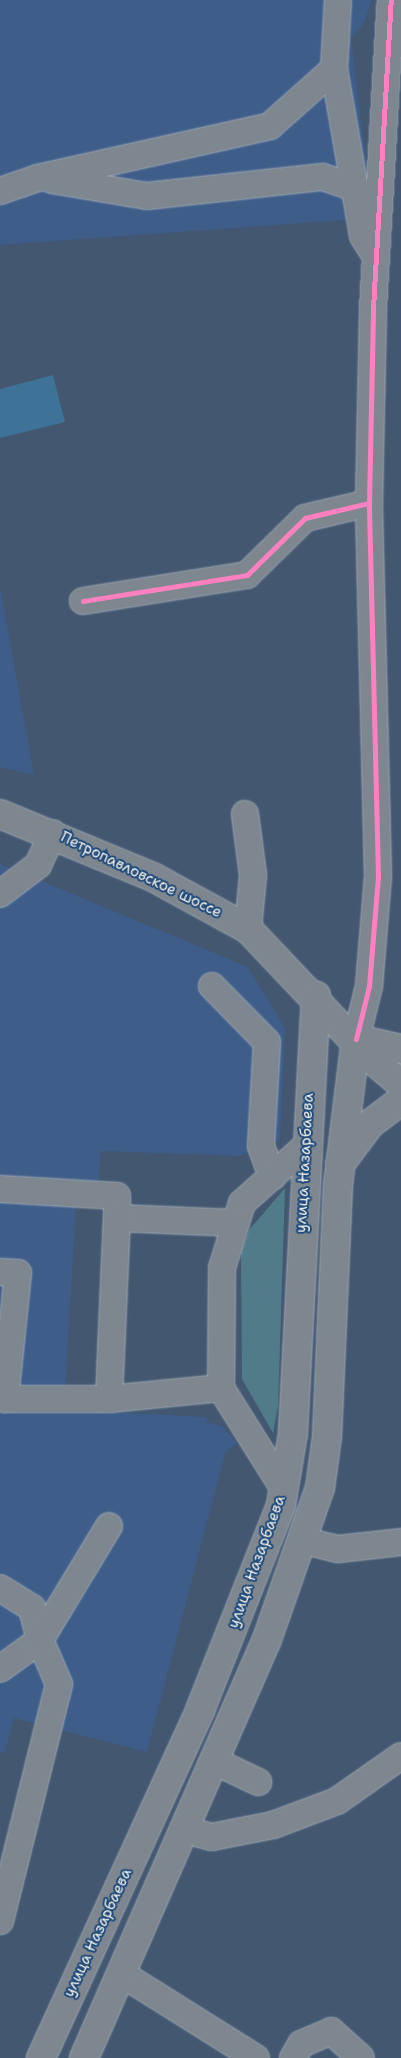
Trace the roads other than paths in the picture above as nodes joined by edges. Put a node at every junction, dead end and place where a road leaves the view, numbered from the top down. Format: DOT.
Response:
graph roads {
  1 [pos="338,0"];
  2 [pos="391,0"];
  3 [pos="334,70"];
  4 [pos="38,178"];
  5 [pos="355,188"];
  6 [pos="0,191"];
  7 [pos="376,257"];
  8 [pos="369,502"];
  9 [pos="83,601"];
  10 [pos="0,814"];
  11 [pos="245,814"];
  12 [pos="53,833"];
  13 [pos="0,894"];
  14 [pos="248,929"];
  15 [pos="212,986"];
  16 [pos="316,996"];
  17 [pos="356,1039"];
  18 [pos="401,1049"];
  19 [pos="401,1084"];
  20 [pos="401,1101"];
  21 [pos="307,1116"];
  22 [pos="306,1146"];
  23 [pos="340,1164"];
  24 [pos="272,1177"];
  25 [pos="0,1189"];
  26 [pos="117,1218"];
  27 [pos="236,1223"];
  28 [pos="0,1272"];
  29 [pos="221,1388"];
  30 [pos="2,1399"];
  31 [pos="109,1399"];
  32 [pos="284,1489"];
  33 [pos="109,1526"];
  34 [pos="305,1541"];
  35 [pos="401,1542"];
  36 [pos="0,1588"];
  37 [pos="40,1640"];
  38 [pos="0,1669"];
  39 [pos="401,1756"];
  40 [pos="214,1761"];
  41 [pos="258,1782"];
  42 [pos="184,1830"];
  43 [pos="0,1921"];
  44 [pos="122,1974"];
  45 [pos="40,2058"];
  46 [pos="84,2058"];
  47 [pos="256,2058"];
  48 [pos="293,2058"];
  49 [pos="361,2058"];
  1 -- 3 [label="street"];
  2 -- 7 [label="street"];
  3 -- 4 [label="street"];
  3 -- 5 [label="street"];
  4 -- 5 [label="street"];
  4 -- 6 [label="street"];
  5 -- 7 [label="street"];
  7 -- 8 [label="street"];
  8 -- 9 [label="street"];
  8 -- 17 [label="street"];
  10 -- 12 [label="main road, Петропавловское шоссе"];
  11 -- 14 [label="street"];
  12 -- 13 [label="street"];
  12 -- 14 [label="main road, Петропавловское шоссе"];
  14 -- 16 [label="main road, Петропавловское шоссе"];
  15 -- 24 [label="street"];
  16 -- 17 [label="main road, Петропавловское шоссе"];
  16 -- 21 [label="main road, улица Назарбаева"];
  17 -- 18 [label="main road"];
  17 -- 19 [label="main road, Петропавловское шоссе"];
  17 -- 21 [label="main road"];
  17 -- 23 [label="main road"];
  20 -- 23 [label="main road"];
  21 -- 22 [label="main road, улица Назарбаева"];
  22 -- 24 [label="street"];
  22 -- 32 [label="main road, улица Назарбаева"];
  23 -- 34 [label="main road"];
  24 -- 27 [label="street"];
  25 -- 26 [label="street"];
  26 -- 27 [label="street"];
  26 -- 31 [label="street"];
  27 -- 29 [label="street"];
  28 -- 30 [label="street"];
  29 -- 31 [label="street"];
  29 -- 32 [label="street"];
  30 -- 31 [label="street"];
  32 -- 45 [label="main road, улица Назарбаева"];
  33 -- 37 [label="street"];
  34 -- 35 [label="street"];
  34 -- 40 [label="main road"];
  36 -- 37 [label="street"];
  37 -- 38 [label="street"];
  37 -- 43 [label="street"];
  39 -- 42 [label="street"];
  40 -- 41 [label="street"];
  40 -- 42 [label="main road"];
  42 -- 44 [label="main road"];
  44 -- 46 [label="main road"];
  44 -- 47 [label="street"];
  48 -- 49 [label="street"];
}
